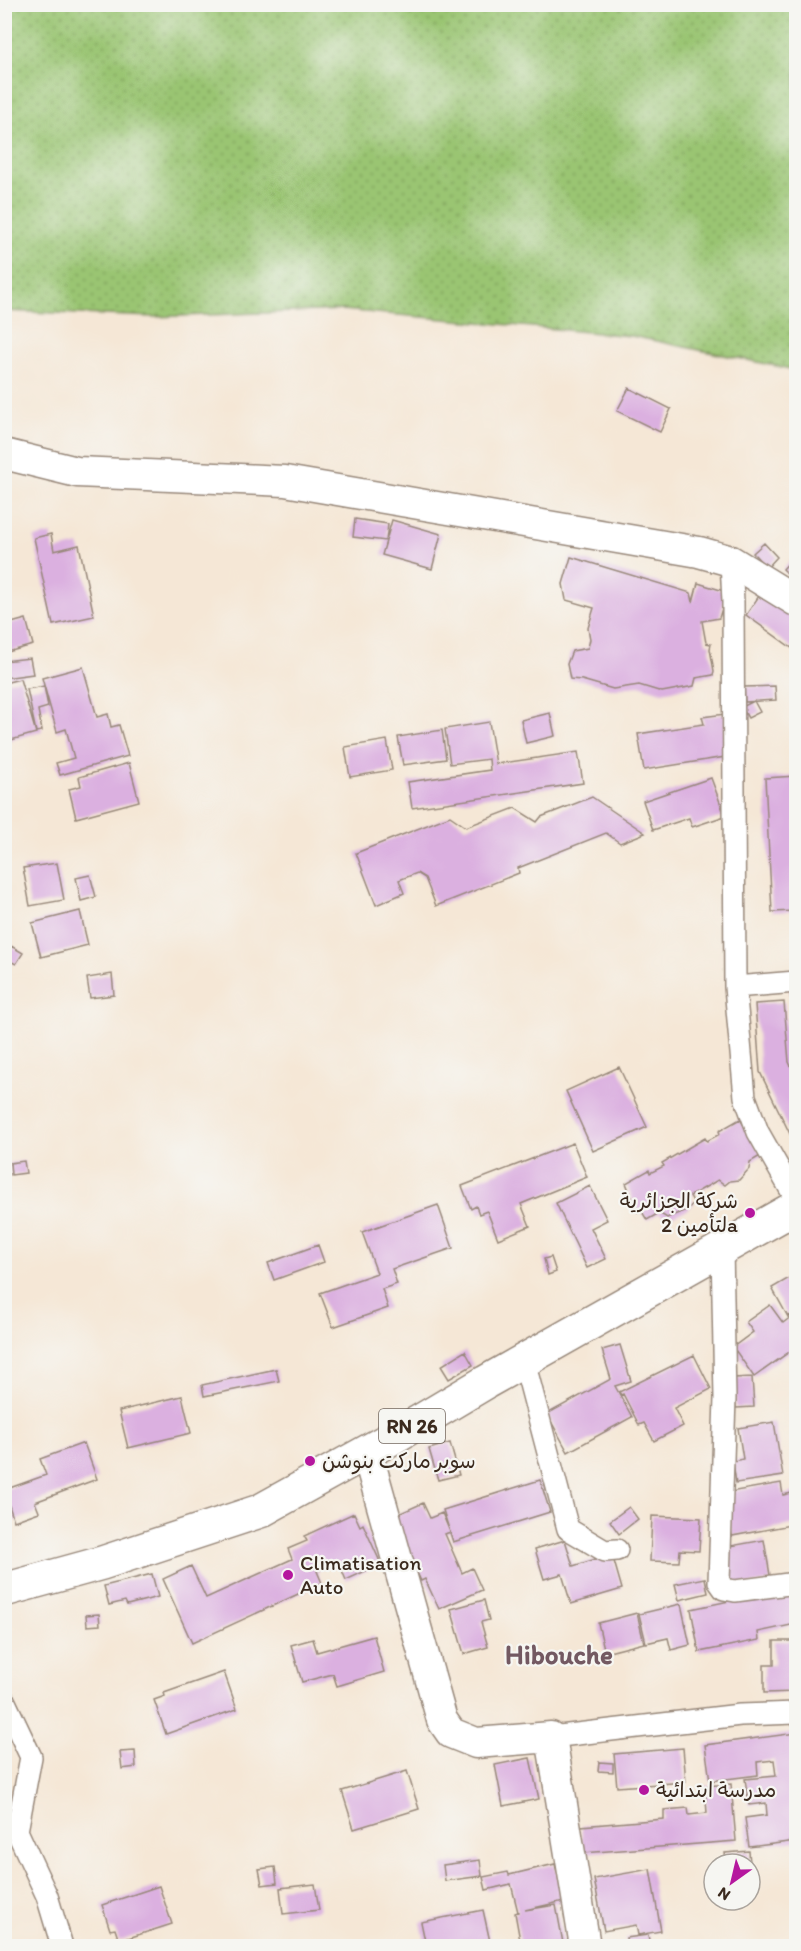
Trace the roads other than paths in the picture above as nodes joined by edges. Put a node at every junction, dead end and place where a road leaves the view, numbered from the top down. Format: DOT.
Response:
graph roads {
  1 [pos="4,454"];
  2 [pos="731,561"];
  3 [pos="796,601"];
  4 [pos="796,982"];
  5 [pos="735,987"];
  6 [pos="796,1199"];
  7 [pos="796,1207"];
  8 [pos="722,1249"];
  9 [pos="524,1361"];
  10 [pos="367,1452"];
  11 [pos="616,1550"];
  12 [pos="796,1583"];
  13 [pos="4,1590"];
  14 [pos="4,1700"];
  15 [pos="796,1713"];
  16 [pos="551,1737"];
  17 [pos="62,1947"];
  18 [pos="585,1947"];
  1 -- 2 [label="street"];
  2 -- 3 [label="street"];
  2 -- 5 [label="street"];
  4 -- 5 [label="street"];
  5 -- 6 [label="street"];
  7 -- 8 [label="main road, RN 26"];
  8 -- 9 [label="main road, RN 26"];
  8 -- 12 [label="street"];
  9 -- 10 [label="main road, RN 26"];
  9 -- 11 [label="street"];
  10 -- 13 [label="main road, RN 26"];
  10 -- 16 [label="street"];
  14 -- 17 [label="street"];
  15 -- 16 [label="street"];
  16 -- 18 [label="street"];
}
